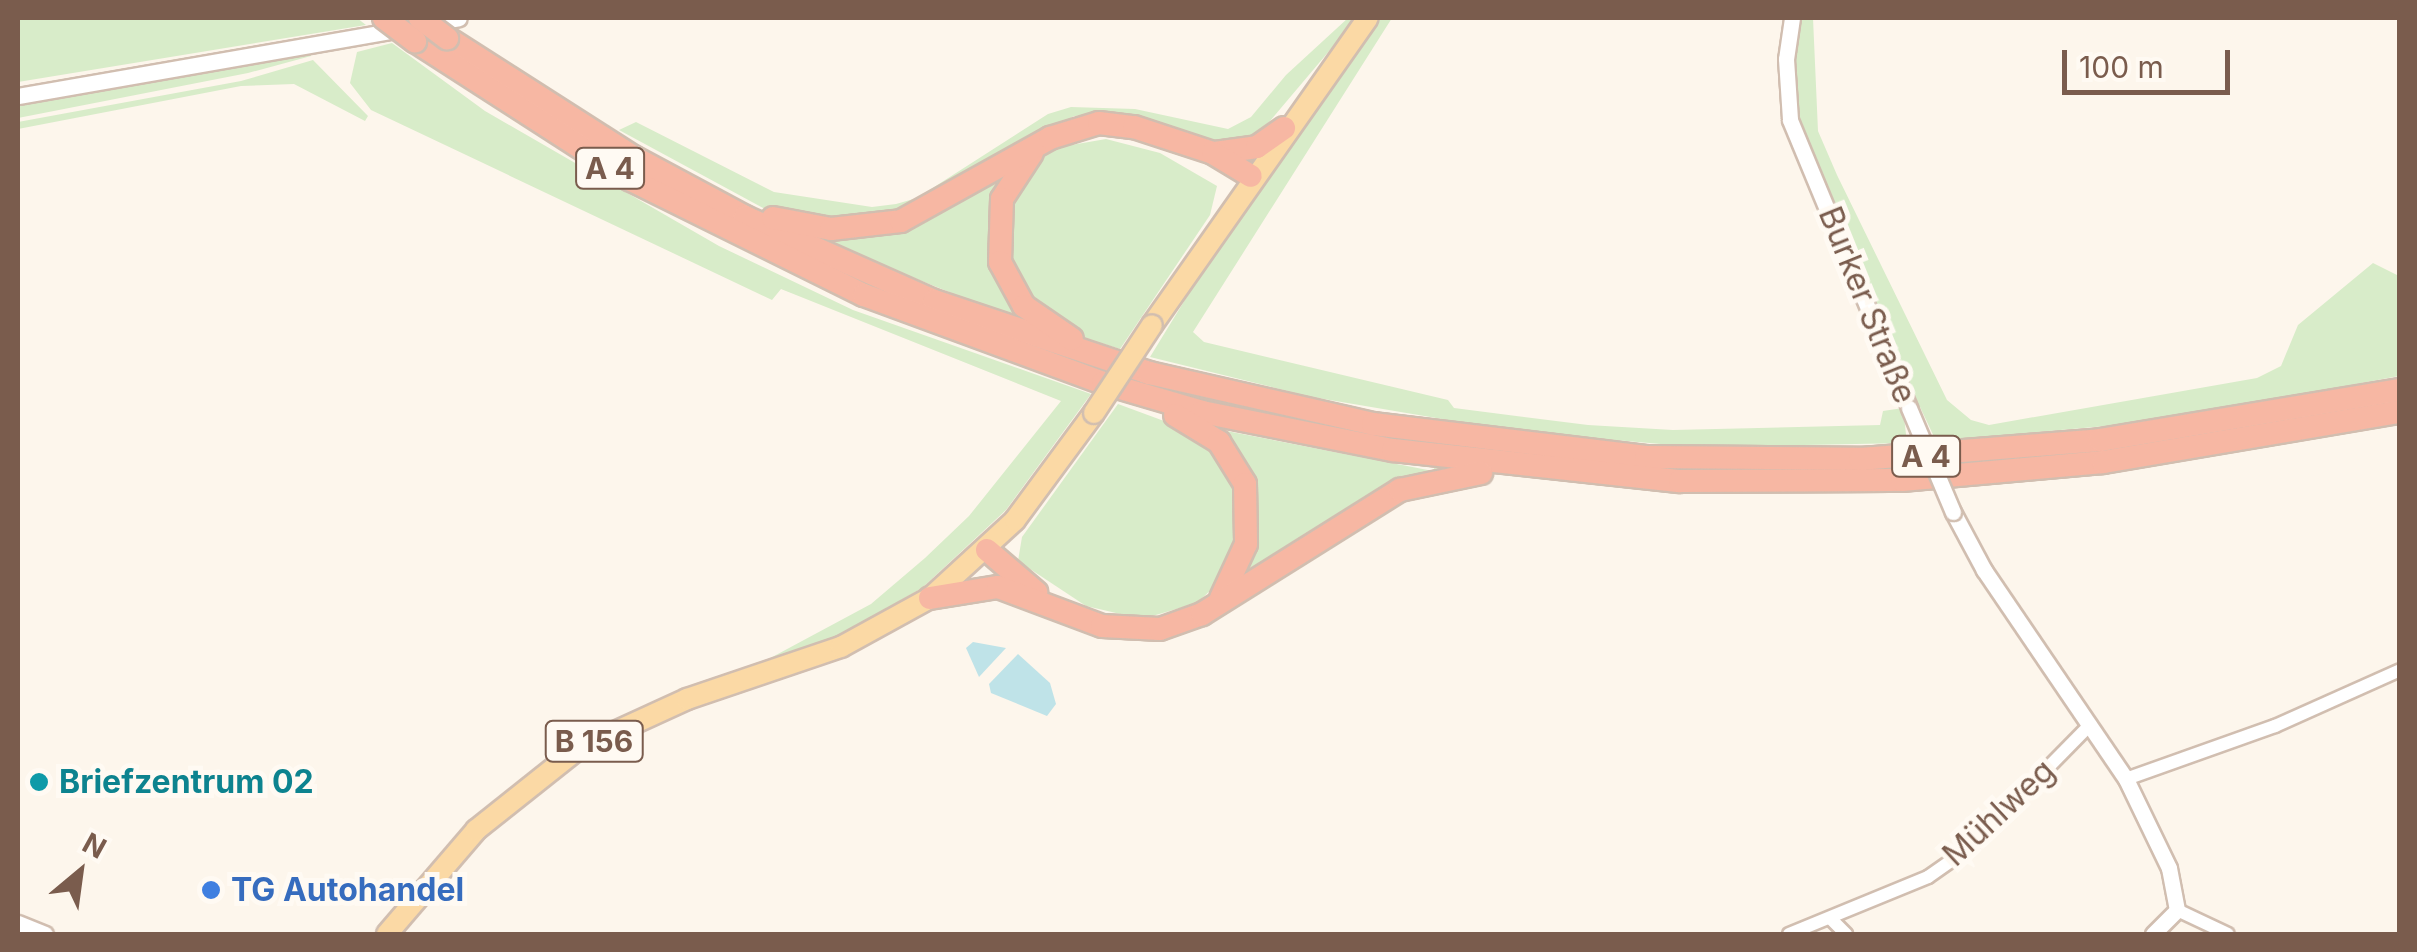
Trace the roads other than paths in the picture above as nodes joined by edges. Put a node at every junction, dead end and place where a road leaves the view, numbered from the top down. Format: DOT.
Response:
graph roads {
  1 [pos="384,18"];
  2 [pos="420,18"];
  3 [pos="1368,18"];
  4 [pos="1792,18"];
  5 [pos="453,28"];
  6 [pos="18,96"];
  7 [pos="1284,128"];
  8 [pos="1039,145"];
  9 [pos="1181,145"];
  10 [pos="1213,153"];
  11 [pos="1248,181"];
  12 [pos="726,206"];
  13 [pos="1149,372"];
  14 [pos="1103,383"];
  15 [pos="2400,390"];
  16 [pos="2400,412"];
  17 [pos="1520,468"];
  18 [pos="987,550"];
  19 [pos="930,598"];
  20 [pos="1051,604"];
  21 [pos="1214,606"];
  22 [pos="2400,670"];
  23 [pos="2090,725"];
  24 [pos="2126,779"];
  25 [pos="2176,910"];
  26 [pos="1830,918"];
  27 [pos="18,923"];
  28 [pos="45,934"];
  29 [pos="387,934"];
  30 [pos="1789,934"];
  31 [pos="1846,934"];
  32 [pos="2153,934"];
  33 [pos="2228,934"];
  1 -- 14 [label="highway, A 4, bridge"];
  2 -- 5 [label="highway, A 4, bridge"];
  3 -- 7 [label="main road, B 156"];
  4 -- 23 [label="street, Burker Straße, bridge"];
  5 -- 6 [label="street"];
  5 -- 12 [label="highway, A 4"];
  7 -- 10 [label="highway"];
  7 -- 11 [label="main road, B 156"];
  8 -- 9 [label="highway"];
  8 -- 12 [label="highway"];
  8 -- 13 [label="highway"];
  9 -- 10 [label="highway"];
  9 -- 11 [label="highway"];
  10 -- 11 [label="highway"];
  11 -- 18 [label="main road, B 156, bridge"];
  12 -- 13 [label="highway, A 4"];
  13 -- 15 [label="highway, A 4"];
  14 -- 17 [label="highway, A 4"];
  14 -- 21 [label="highway"];
  16 -- 17 [label="highway, A 4"];
  17 -- 21 [label="highway"];
  18 -- 19 [label="main road, B 156"];
  18 -- 20 [label="highway"];
  19 -- 20 [label="highway"];
  19 -- 29 [label="main road, B 156"];
  20 -- 21 [label="highway"];
  22 -- 24 [label="street"];
  23 -- 24 [label="street, Burker Straße"];
  23 -- 30 [label="street, Mühlweg"];
  24 -- 25 [label="street, Burker Straße"];
  25 -- 32 [label="street"];
  25 -- 33 [label="street"];
  26 -- 31 [label="street"];
  27 -- 28 [label="street"];
}
